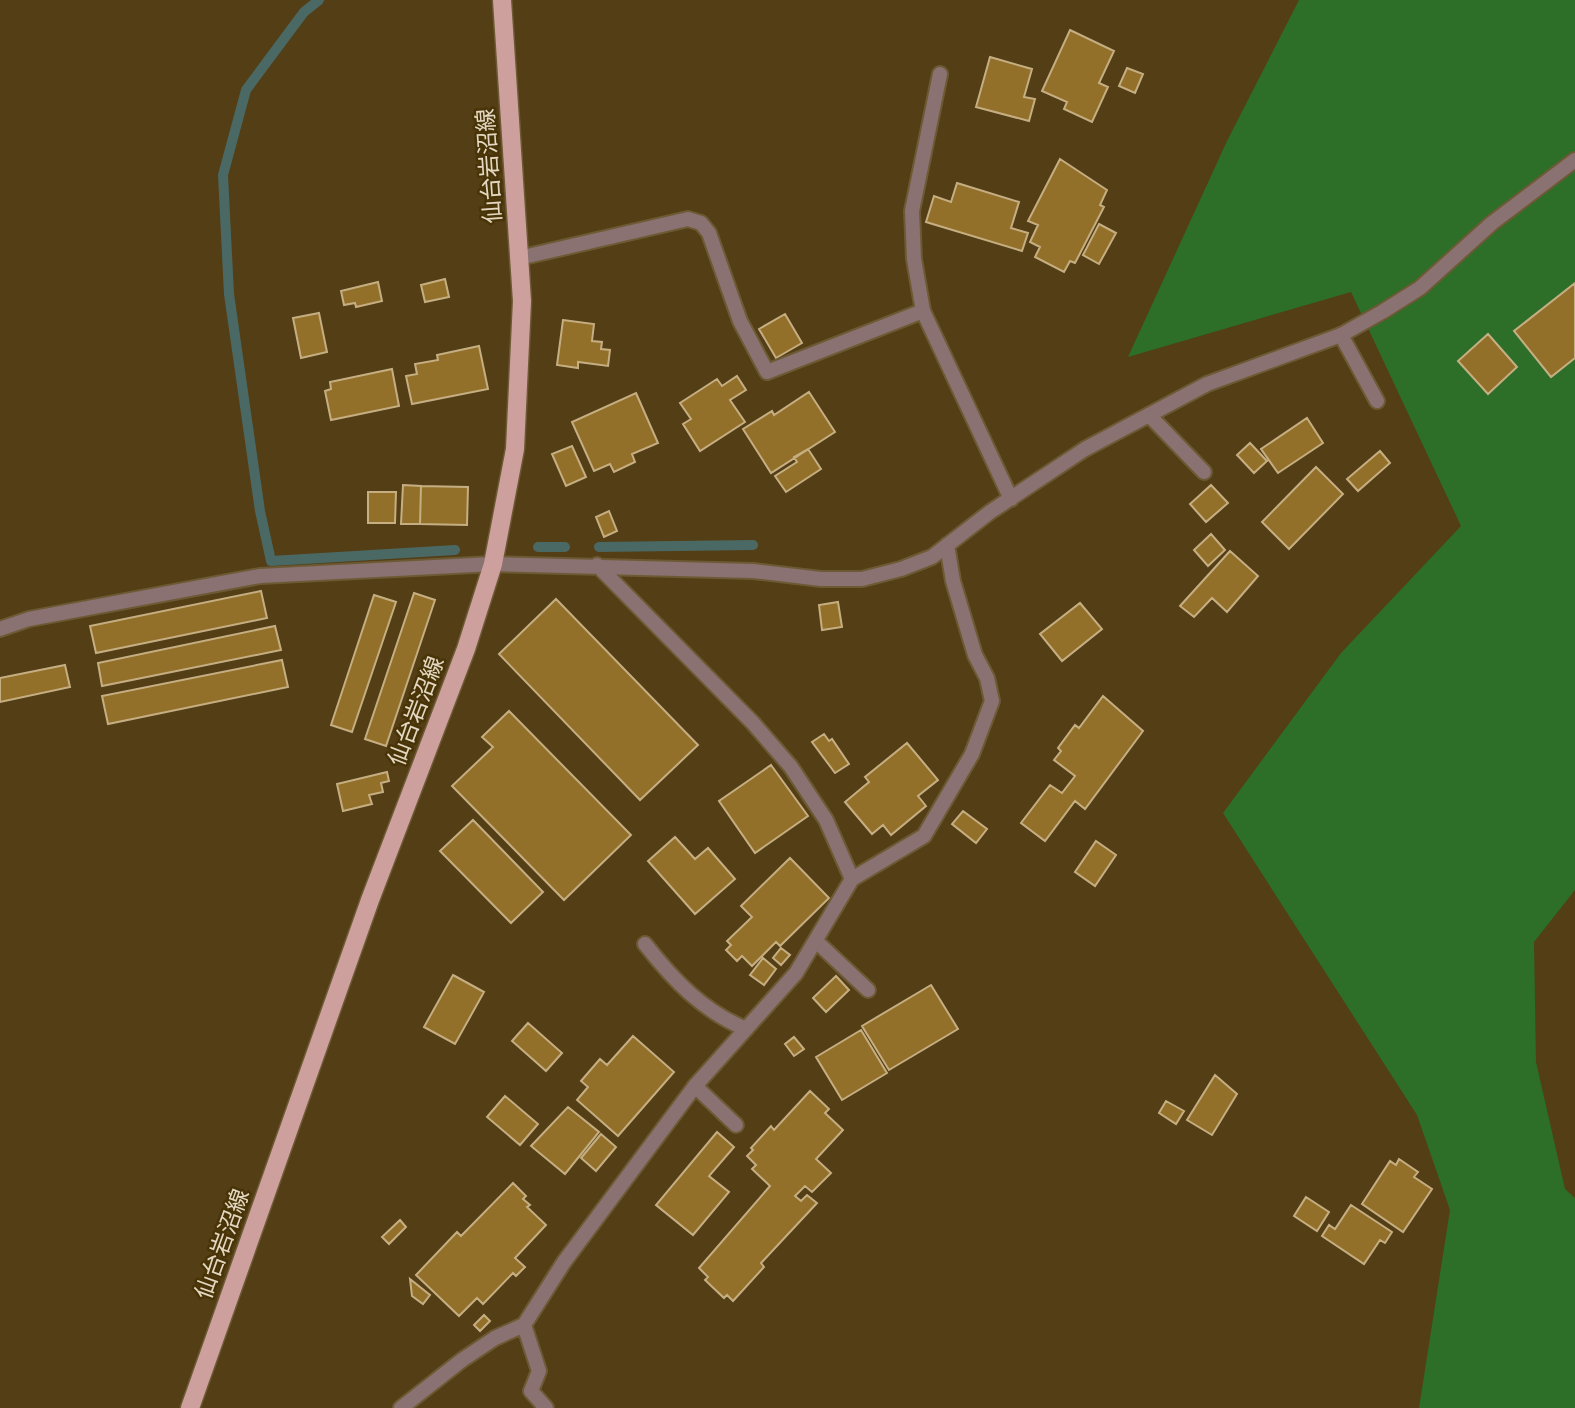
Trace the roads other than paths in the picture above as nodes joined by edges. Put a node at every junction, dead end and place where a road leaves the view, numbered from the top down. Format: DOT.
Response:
graph roads {
  1 [pos="502,0"];
  2 [pos="940,74"];
  3 [pos="1575,160"];
  4 [pos="519,258"];
  5 [pos="923,312"];
  6 [pos="1341,335"];
  7 [pos="1377,401"];
  8 [pos="1149,415"];
  9 [pos="1204,472"];
  10 [pos="1012,499"];
  11 [pos="947,545"];
  12 [pos="493,564"];
  13 [pos="597,565"];
  14 [pos="0,629"];
  15 [pos="852,879"];
  16 [pos="817,942"];
  17 [pos="645,944"];
  18 [pos="868,990"];
  19 [pos="746,1029"];
  20 [pos="695,1086"];
  21 [pos="736,1125"];
  22 [pos="524,1325"];
  23 [pos="190,1408"];
  24 [pos="401,1408"];
  25 [pos="546,1408"];
  1 -- 4 [label="main road, 仙台岩沼線"];
  2 -- 5 [label="street"];
  3 -- 6 [label="street"];
  4 -- 5 [label="street"];
  4 -- 12 [label="main road, 仙台岩沼線"];
  5 -- 10 [label="street"];
  6 -- 7 [label="street"];
  6 -- 8 [label="street"];
  8 -- 9 [label="street"];
  8 -- 10 [label="street"];
  10 -- 11 [label="street"];
  11 -- 13 [label="street"];
  11 -- 15 [label="street"];
  12 -- 13 [label="street"];
  12 -- 14 [label="street"];
  12 -- 23 [label="main road, 仙台岩沼線"];
  13 -- 15 [label="street"];
  15 -- 16 [label="street"];
  16 -- 18 [label="street"];
  16 -- 19 [label="street"];
  17 -- 19 [label="street"];
  19 -- 20 [label="street"];
  20 -- 21 [label="street"];
  20 -- 22 [label="street"];
  22 -- 24 [label="street"];
  22 -- 25 [label="street"];
}
